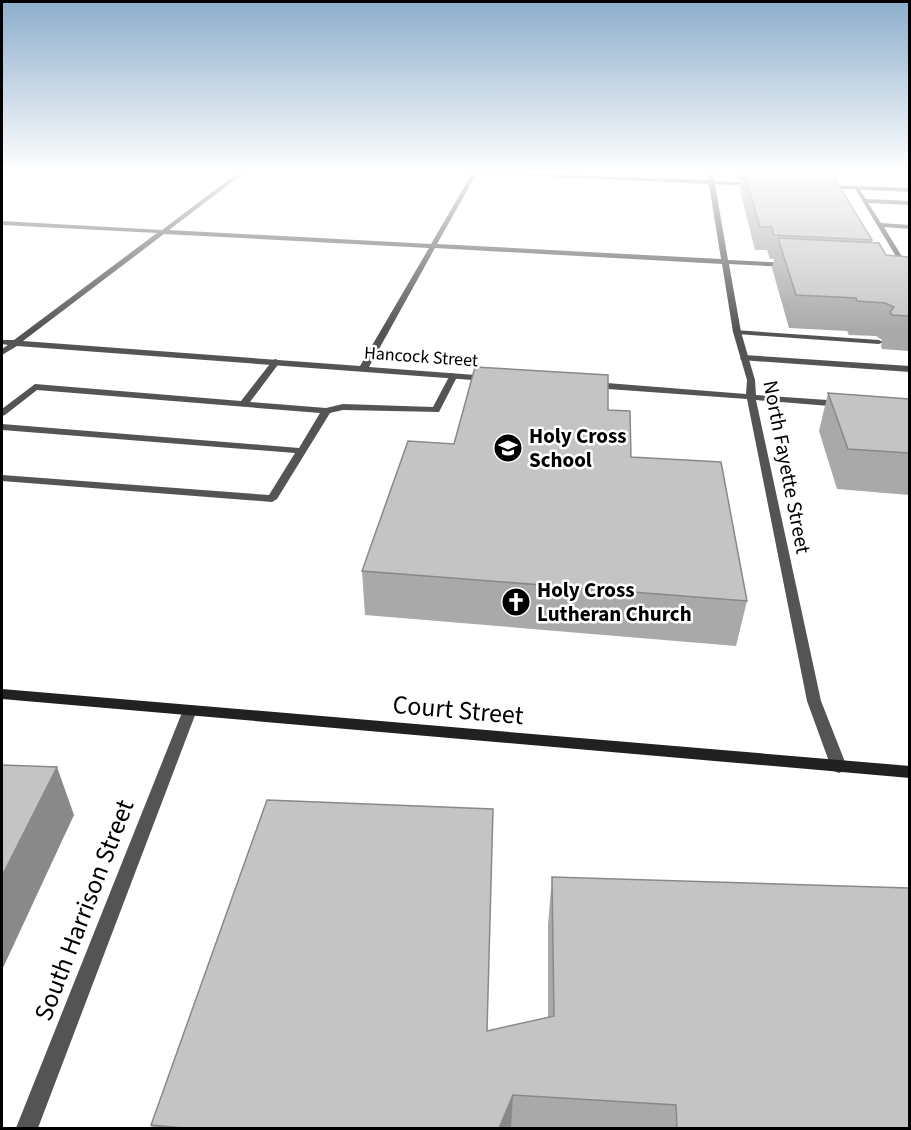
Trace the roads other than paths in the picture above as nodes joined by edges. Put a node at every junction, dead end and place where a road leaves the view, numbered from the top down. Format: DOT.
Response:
graph roads {
  1 [pos="36,225"];
  2 [pos="170,225"];
  3 [pos="445,225"];
  4 [pos="718,225"];
  5 [pos="879,225"];
  6 [pos="909,227"];
  7 [pos="161,231"];
  8 [pos="433,246"];
  9 [pos="897,253"];
  10 [pos="909,254"];
  11 [pos="724,261"];
  12 [pos="801,266"];
  13 [pos="896,271"];
  14 [pos="909,271"];
  15 [pos="737,332"];
  16 [pos="2,342"];
  17 [pos="879,342"];
  18 [pos="14,343"];
  19 [pos="2,353"];
  20 [pos="744,358"];
  21 [pos="276,362"];
  22 [pos="363,369"];
  23 [pos="909,369"];
  24 [pos="454,375"];
  25 [pos="501,379"];
  26 [pos="585,385"];
  27 [pos="751,397"];
  28 [pos="243,405"];
  29 [pos="854,405"];
  30 [pos="326,411"];
  31 [pos="2,413"];
  32 [pos="2,427"];
  33 [pos="302,451"];
  34 [pos="2,478"];
  35 [pos="2,694"];
  36 [pos="190,710"];
  37 [pos="839,767"];
  38 [pos="909,772"];
  39 [pos="27,1128"];
  1 -- 7 [label="street"];
  2 -- 7 [label="street"];
  3 -- 8 [label="street"];
  4 -- 11 [label="street, North Fayette Street"];
  5 -- 6 [label="street"];
  5 -- 9 [label="street"];
  7 -- 8 [label="street"];
  7 -- 18 [label="street"];
  8 -- 11 [label="street"];
  8 -- 22 [label="street"];
  9 -- 10 [label="street"];
  9 -- 14 [label="street"];
  11 -- 12 [label="street"];
  11 -- 15 [label="street, North Fayette Street"];
  13 -- 14 [label="street"];
  15 -- 17 [label="street"];
  15 -- 20 [label="street, North Fayette Street"];
  16 -- 18 [label="street, Hancock Street"];
  18 -- 19 [label="street"];
  18 -- 21 [label="street, Hancock Street"];
  20 -- 23 [label="street"];
  20 -- 27 [label="street, North Fayette Street"];
  21 -- 22 [label="street, Hancock Street"];
  21 -- 28 [label="street"];
  22 -- 24 [label="street, Hancock Street"];
  24 -- 25 [label="street, Hancock Street"];
  24 -- 30 [label="street"];
  26 -- 27 [label="street"];
  27 -- 29 [label="street"];
  27 -- 37 [label="street, North Fayette Street"];
  28 -- 30 [label="street"];
  28 -- 31 [label="street"];
  30 -- 33 [label="street"];
  32 -- 33 [label="street"];
  33 -- 34 [label="street"];
  35 -- 36 [label="main road, Court Street"];
  36 -- 37 [label="main road, Court Street"];
  36 -- 39 [label="street, South Harrison Street"];
  37 -- 38 [label="main road, Court Street"];
}
